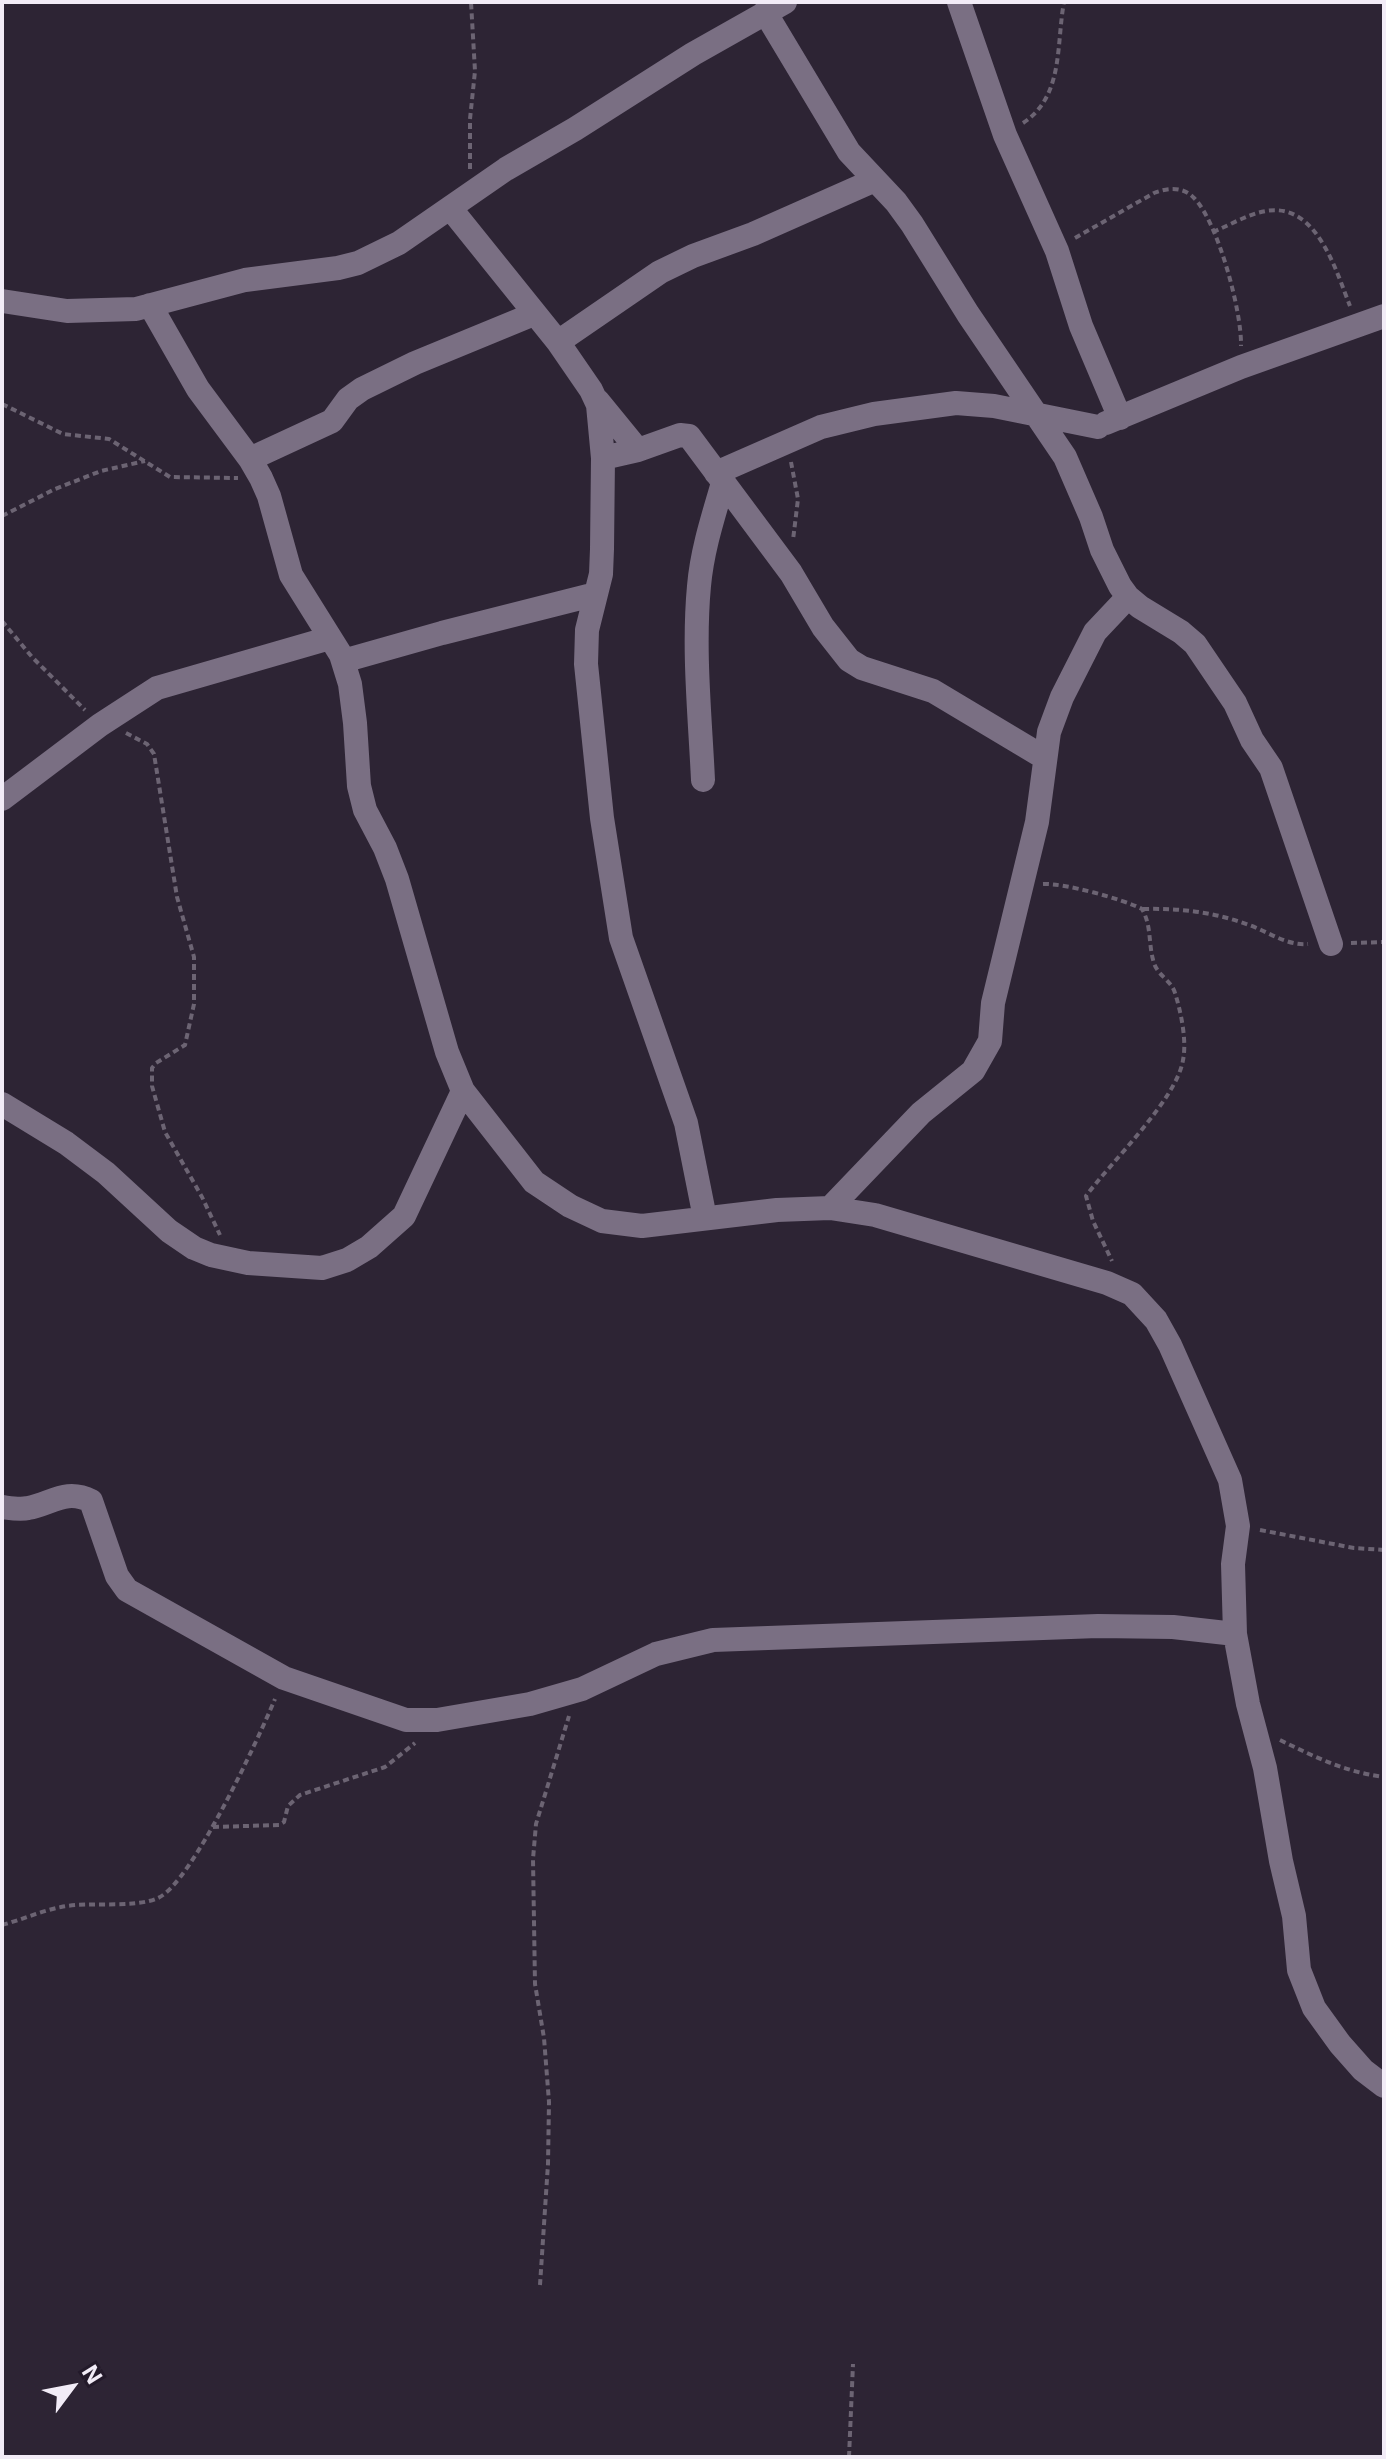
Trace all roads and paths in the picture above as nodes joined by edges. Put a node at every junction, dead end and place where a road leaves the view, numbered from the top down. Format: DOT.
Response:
graph roads {
  1 [pos="471,2"];
  2 [pos="959,2"];
  3 [pos="1064,2"];
  4 [pos="775,7"];
  5 [pos="1005,135"];
  6 [pos="875,180"];
  7 [pos="461,202"];
  8 [pos="1213,232"];
  9 [pos="1057,251"];
  10 [pos="2,301"];
  11 [pos="150,305"];
  12 [pos="534,314"];
  13 [pos="1384,316"];
  14 [pos="1359,327"];
  15 [pos="558,342"];
  16 [pos="1241,367"];
  17 [pos="596,400"];
  18 [pos="2,404"];
  19 [pos="1036,414"];
  20 [pos="1109,422"];
  21 [pos="787,440"];
  22 [pos="638,450"];
  23 [pos="1063,455"];
  24 [pos="603,458"];
  25 [pos="148,461"];
  26 [pos="255,469"];
  27 [pos="719,478"];
  28 [pos="2,516"];
  29 [pos="791,573"];
  30 [pos="596,594"];
  31 [pos="1128,597"];
  32 [pos="2,621"];
  33 [pos="330,638"];
  34 [pos="343,661"];
  35 [pos="100,725"];
  36 [pos="1045,758"];
  37 [pos="703,780"];
  38 [pos="2,799"];
  39 [pos="1022,885"];
  40 [pos="1142,909"];
  41 [pos="1384,942"];
  42 [pos="1331,944"];
  43 [pos="463,1091"];
  44 [pos="2,1104"];
  45 [pos="830,1208"];
  46 [pos="705,1218"];
  47 [pos="230,1259"];
  48 [pos="1132,1294"];
  49 [pos="2,1507"];
  50 [pos="1238,1526"];
  51 [pos="1384,1550"];
  52 [pos="1235,1634"];
  53 [pos="284,1678"];
  54 [pos="582,1689"];
  55 [pos="437,1720"];
  56 [pos="1255,1723"];
  57 [pos="1384,1777"];
  58 [pos="213,1827"];
  59 [pos="2,1925"];
  60 [pos="1384,2086"];
  61 [pos="540,2285"];
  62 [pos="853,2364"];
  63 [pos="849,2457"];
  1 -- 7 [label="path"];
  2 -- 5 [label="street"];
  3 -- 5 [label="path"];
  4 -- 6 [label="street"];
  4 -- 7 [label="street"];
  5 -- 9 [label="street"];
  6 -- 15 [label="street"];
  6 -- 19 [label="street"];
  7 -- 11 [label="street"];
  7 -- 12 [label="street"];
  8 -- 9 [label="path"];
  8 -- 14 [label="path"];
  8 -- 16 [label="path"];
  9 -- 20 [label="street"];
  10 -- 11 [label="street"];
  11 -- 26 [label="street"];
  12 -- 15 [label="street"];
  12 -- 26 [label="street"];
  13 -- 14 [label="street"];
  14 -- 16 [label="street"];
  15 -- 17 [label="street"];
  16 -- 20 [label="street"];
  17 -- 22 [label="street"];
  17 -- 24 [label="street"];
  18 -- 25 [label="path"];
  19 -- 20 [label="street"];
  19 -- 21 [label="street"];
  19 -- 23 [label="street"];
  20 -- 23 [label="street"];
  21 -- 27 [label="street"];
  21 -- 29 [label="path"];
  22 -- 24 [label="street"];
  22 -- 27 [label="street"];
  23 -- 31 [label="street"];
  24 -- 30 [label="street"];
  25 -- 26 [label="path"];
  25 -- 28 [label="path"];
  26 -- 33 [label="street"];
  27 -- 29 [label="street"];
  27 -- 37 [label="street"];
  29 -- 36 [label="street"];
  30 -- 34 [label="street"];
  30 -- 46 [label="street"];
  31 -- 36 [label="street"];
  31 -- 42 [label="street"];
  32 -- 35 [label="path"];
  33 -- 34 [label="street"];
  33 -- 35 [label="street"];
  34 -- 43 [label="street"];
  35 -- 38 [label="street"];
  35 -- 47 [label="path"];
  36 -- 39 [label="street"];
  39 -- 40 [label="path"];
  39 -- 45 [label="street"];
  40 -- 42 [label="path"];
  40 -- 48 [label="path"];
  41 -- 42 [label="path"];
  43 -- 46 [label="street"];
  43 -- 47 [label="street"];
  44 -- 47 [label="street"];
  45 -- 46 [label="street"];
  45 -- 48 [label="street"];
  48 -- 50 [label="street"];
  49 -- 53 [label="street"];
  50 -- 51 [label="path"];
  50 -- 52 [label="street"];
  52 -- 54 [label="street"];
  52 -- 56 [label="street"];
  53 -- 55 [label="street"];
  53 -- 58 [label="path"];
  54 -- 55 [label="street"];
  54 -- 61 [label="path"];
  55 -- 58 [label="path"];
  56 -- 57 [label="path"];
  56 -- 60 [label="street"];
  58 -- 59 [label="path"];
  62 -- 63 [label="path"];
}
